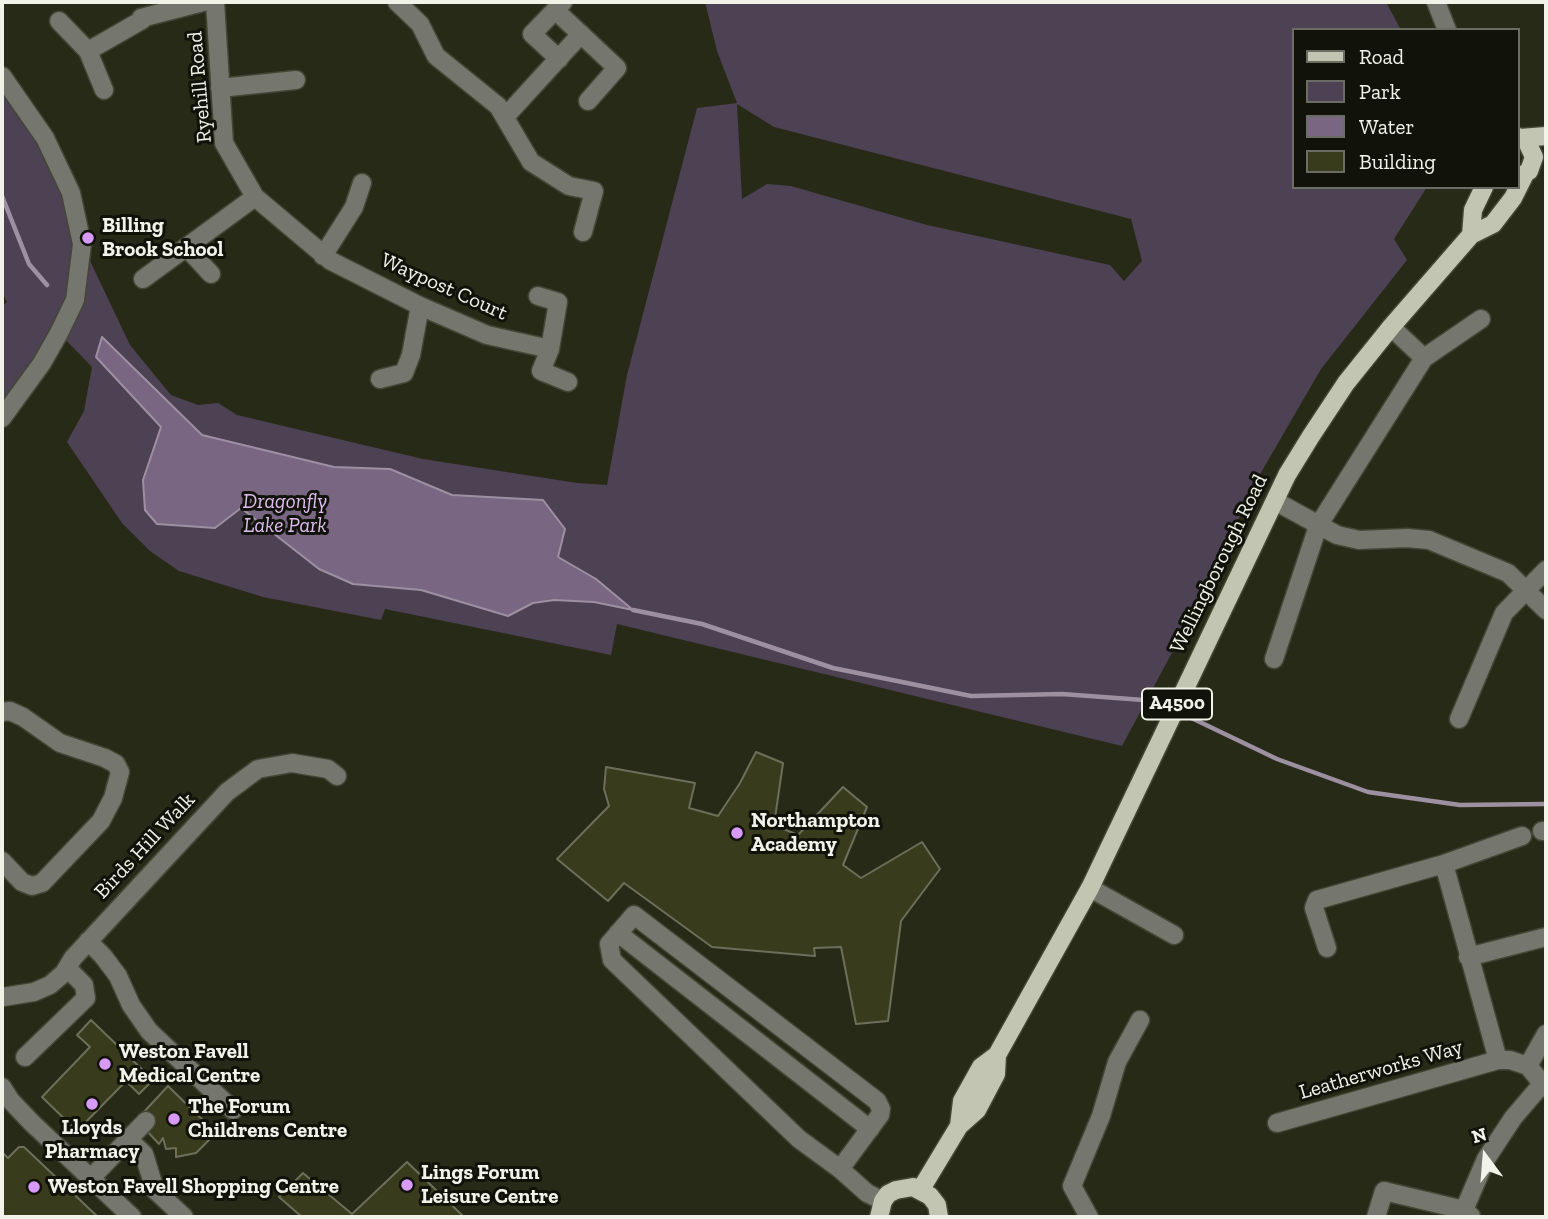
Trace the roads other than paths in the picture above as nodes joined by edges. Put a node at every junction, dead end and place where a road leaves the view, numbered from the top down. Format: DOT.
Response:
graph roads {
  1 [pos="203,2"];
  2 [pos="215,2"];
  3 [pos="397,2"];
  4 [pos="1436,2"];
  5 [pos="559,6"];
  6 [pos="140,10"];
  7 [pos="59,21"];
  8 [pos="1446,28"];
  9 [pos="581,34"];
  10 [pos="88,51"];
  11 [pos="559,58"];
  12 [pos="2,76"];
  13 [pos="296,80"];
  14 [pos="220,88"];
  15 [pos="104,90"];
  16 [pos="588,101"];
  17 [pos="505,117"];
  18 [pos="1546,136"];
  19 [pos="1520,138"];
  20 [pos="1520,139"];
  21 [pos="1530,169"];
  22 [pos="362,183"];
  23 [pos="1520,186"];
  24 [pos="1483,189"];
  25 [pos="1518,189"];
  26 [pos="255,197"];
  27 [pos="583,232"];
  28 [pos="1471,235"];
  29 [pos="187,248"];
  30 [pos="323,256"];
  31 [pos="211,274"];
  32 [pos="143,279"];
  33 [pos="538,296"];
  34 [pos="419,306"];
  35 [pos="1481,319"];
  36 [pos="1391,327"];
  37 [pos="550,349"];
  38 [pos="1424,358"];
  39 [pos="380,379"];
  40 [pos="568,382"];
  41 [pos="2,418"];
  42 [pos="1275,501"];
  43 [pos="1318,526"];
  44 [pos="1546,570"];
  45 [pos="1524,591"];
  46 [pos="1546,610"];
  47 [pos="1273,659"];
  48 [pos="2,712"];
  49 [pos="1459,719"];
  50 [pos="337,776"];
  51 [pos="1522,836"];
  52 [pos="2,861"];
  53 [pos="1444,864"];
  54 [pos="1090,888"];
  55 [pos="618,933"];
  56 [pos="1174,935"];
  57 [pos="1546,937"];
  58 [pos="88,941"];
  59 [pos="1327,948"];
  60 [pos="1468,957"];
  61 [pos="68,969"];
  62 [pos="2,998"];
  63 [pos="1140,1020"];
  64 [pos="1546,1034"];
  65 [pos="25,1057"];
  66 [pos="1498,1060"];
  67 [pos="1528,1066"];
  68 [pos="1544,1086"];
  69 [pos="2,1087"];
  70 [pos="233,1110"];
  71 [pos="146,1121"];
  72 [pos="1277,1123"];
  73 [pos="870,1129"];
  74 [pos="128,1139"];
  75 [pos="840,1169"];
  76 [pos="91,1178"];
  77 [pos="921,1189"];
  78 [pos="881,1209"];
  79 [pos="1469,1214"];
  80 [pos="132,1217"];
  81 [pos="184,1217"];
  82 [pos="939,1217"];
  83 [pos="1089,1217"];
  84 [pos="1376,1217"];
  1 -- 6 [label="street"];
  2 -- 14 [label="street, Ryehill Road"];
  3 -- 17 [label="street"];
  4 -- 8 [label="street"];
  5 -- 9 [label="street"];
  5 -- 11 [label="street"];
  6 -- 10 [label="street"];
  7 -- 10 [label="street"];
  9 -- 11 [label="street"];
  9 -- 16 [label="street"];
  10 -- 15 [label="street"];
  11 -- 17 [label="street"];
  12 -- 41 [label="street"];
  13 -- 14 [label="street"];
  14 -- 26 [label="street, Ryehill Road"];
  17 -- 27 [label="street"];
  18 -- 19 [label="main road"];
  20 -- 21 [label="main road"];
  21 -- 23 [label="main road, Wellingborough Road"];
  22 -- 30 [label="street"];
  24 -- 28 [label="main road"];
  25 -- 28 [label="main road, Wellingborough Road"];
  26 -- 29 [label="street"];
  26 -- 30 [label="street, Ryehill Road"];
  28 -- 36 [label="main road, Wellingborough Road / A4500"];
  29 -- 31 [label="street"];
  29 -- 32 [label="street"];
  30 -- 34 [label="street, Waypost Court"];
  33 -- 37 [label="street, Waypost Court"];
  34 -- 37 [label="street, Waypost Court"];
  34 -- 39 [label="street"];
  35 -- 38 [label="street"];
  36 -- 38 [label="street"];
  36 -- 42 [label="main road, Wellingborough Road / A4500"];
  37 -- 40 [label="street, Waypost Court"];
  38 -- 43 [label="street"];
  42 -- 43 [label="street"];
  42 -- 54 [label="main road, Wellingborough Road / A4500"];
  43 -- 45 [label="street"];
  43 -- 47 [label="street"];
  44 -- 45 [label="street"];
  45 -- 46 [label="street"];
  45 -- 49 [label="street"];
  48 -- 52 [label="street"];
  50 -- 58 [label="street, Birds Hill Walk"];
  51 -- 53 [label="street"];
  53 -- 59 [label="street"];
  53 -- 60 [label="street, Leatherworks Way"];
  54 -- 56 [label="street"];
  54 -- 77 [label="main road, Wellingborough Road / A4500"];
  55 -- 73 [label="street"];
  55 -- 73 [label="street"];
  55 -- 75 [label="street"];
  57 -- 60 [label="street"];
  58 -- 61 [label="street, Birds Hill Walk"];
  58 -- 70 [label="street"];
  60 -- 66 [label="street, Leatherworks Way"];
  61 -- 62 [label="street, Birds Hill Walk"];
  61 -- 65 [label="street"];
  63 -- 83 [label="street"];
  64 -- 67 [label="street"];
  66 -- 67 [label="street, Leatherworks Way"];
  66 -- 72 [label="street, Leatherworks Way"];
  67 -- 68 [label="street"];
  68 -- 79 [label="street"];
  69 -- 76 [label="street"];
  71 -- 74 [label="street"];
  73 -- 75 [label="street"];
  74 -- 76 [label="street"];
  74 -- 81 [label="street"];
  75 -- 78 [label="street"];
  76 -- 80 [label="street"];
  77 -- 78 [label="main road"];
  77 -- 82 [label="main road"];
  79 -- 84 [label="street"];
}
